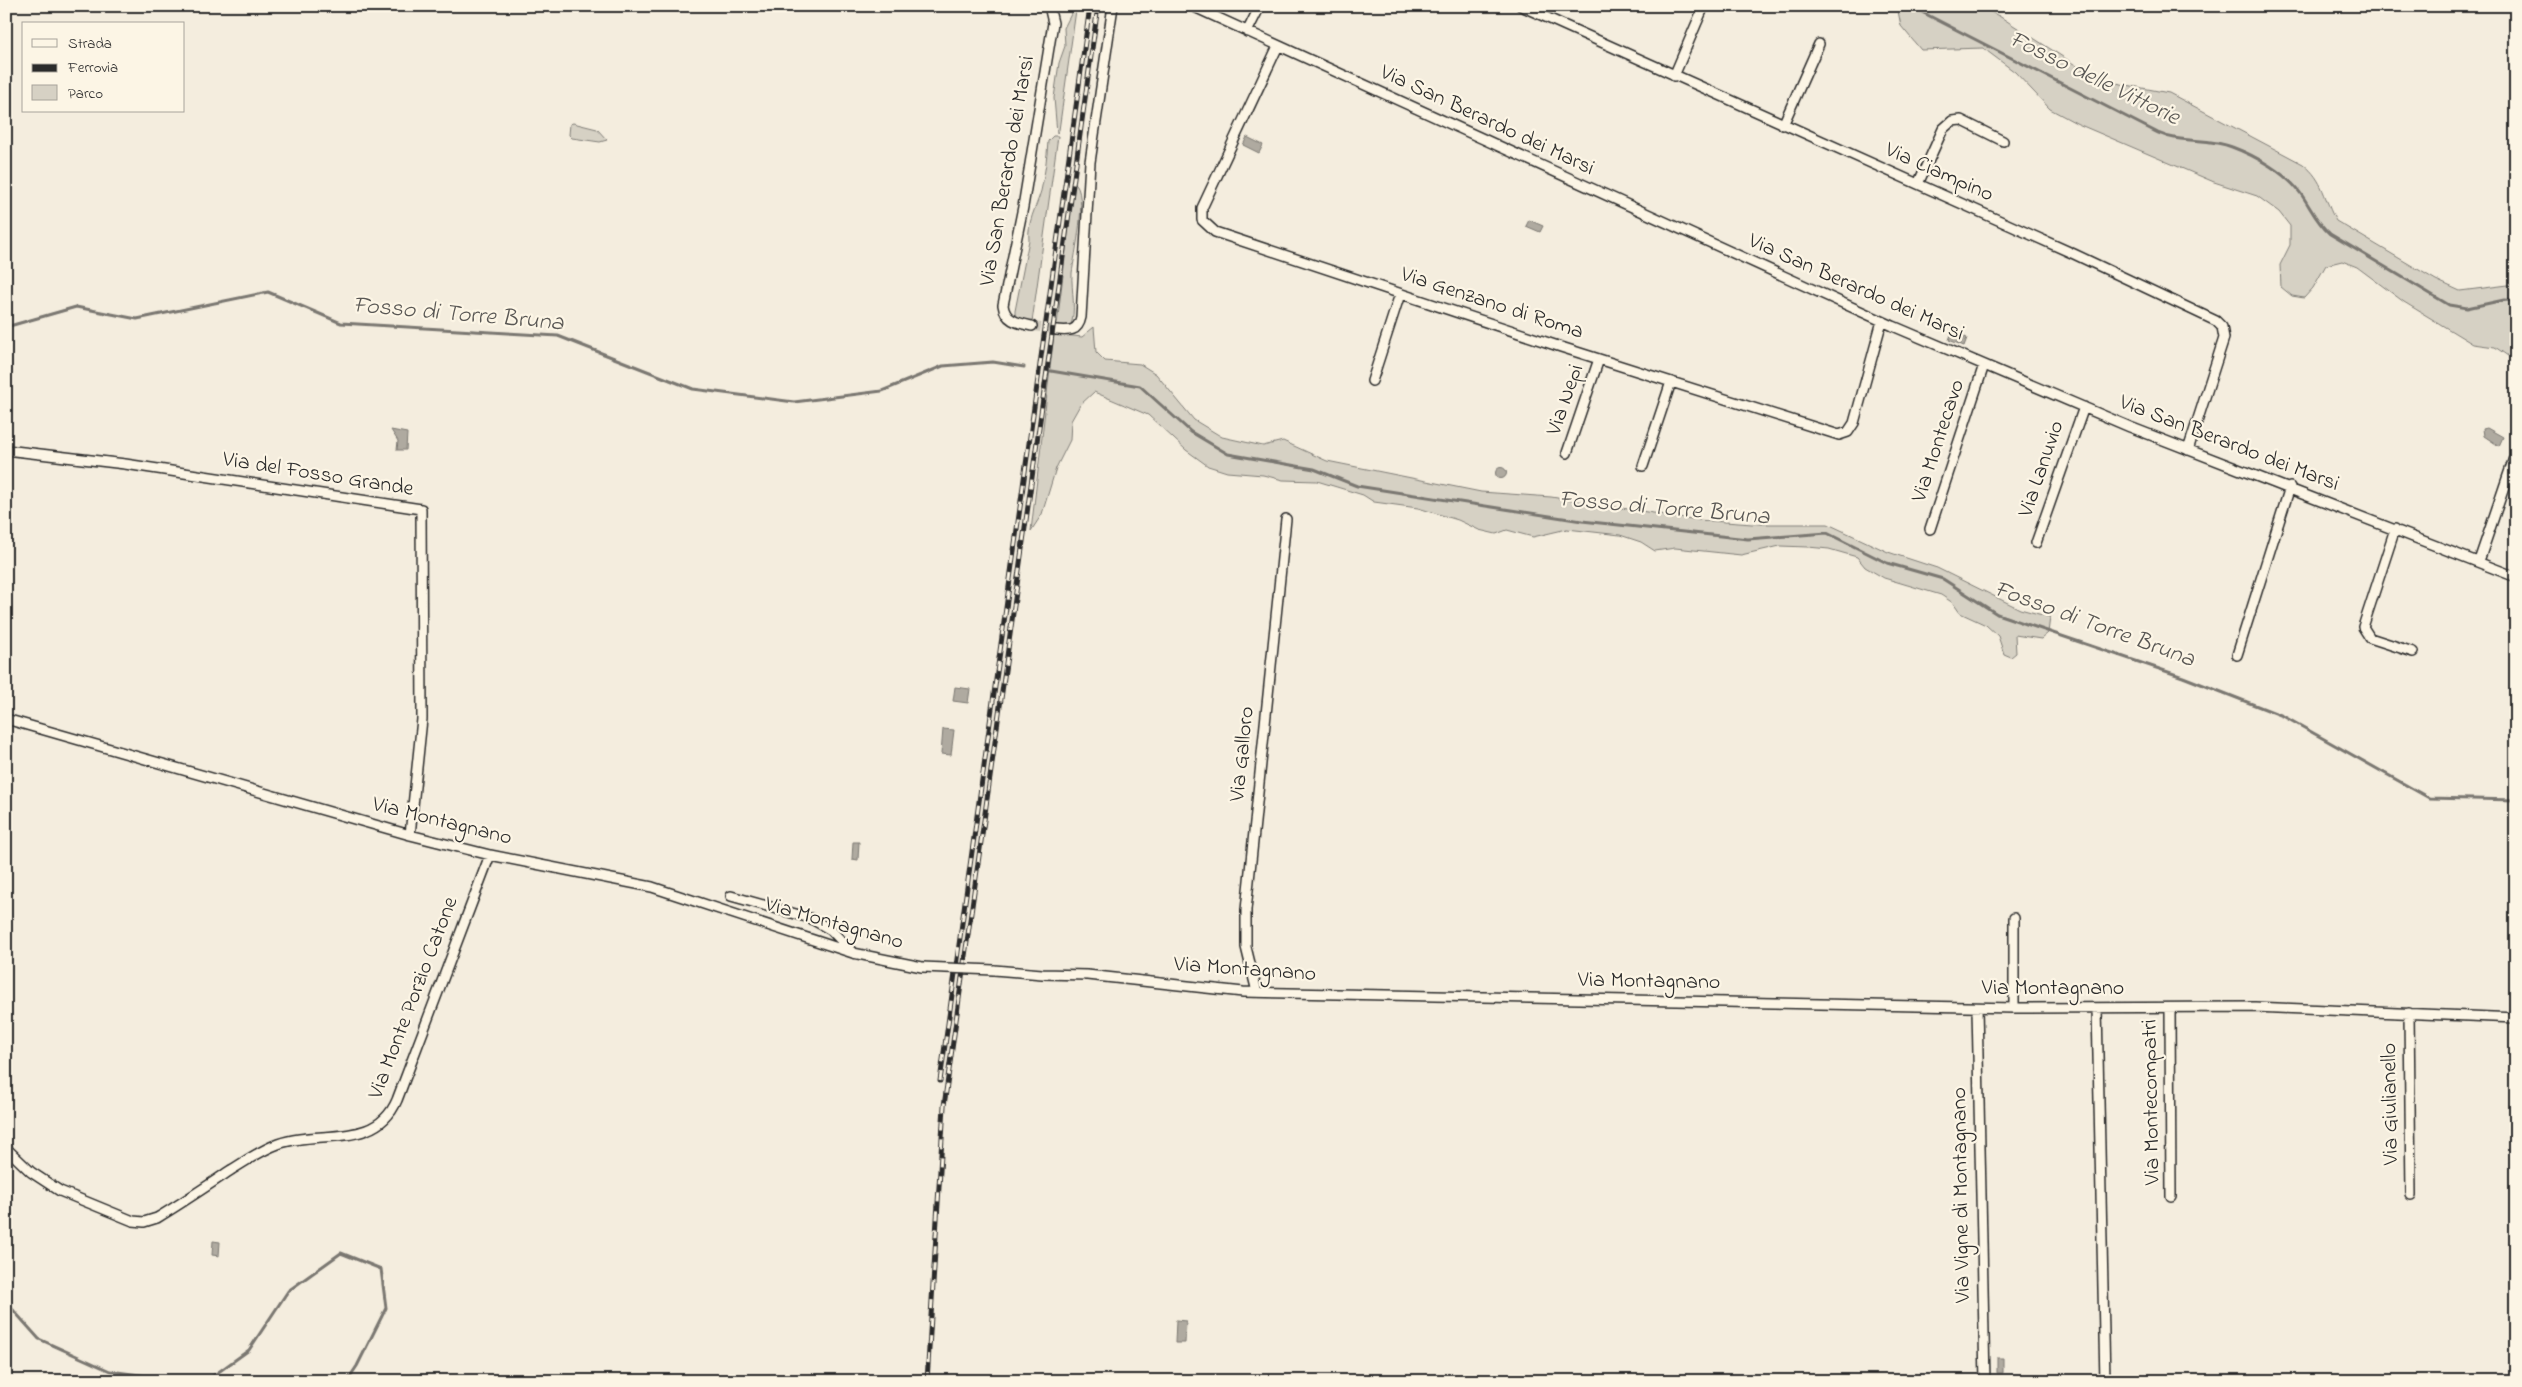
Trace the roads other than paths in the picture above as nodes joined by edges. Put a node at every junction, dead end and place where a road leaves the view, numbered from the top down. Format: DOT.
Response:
graph roads {
  1 [pos="1050,6"];
  2 [pos="1114,6"];
  3 [pos="1192,6"];
  4 [pos="1260,6"];
  5 [pos="1521,6"];
  6 [pos="1704,6"];
  7 [pos="1248,32"];
  8 [pos="1818,44"];
  9 [pos="1278,46"];
  10 [pos="1674,76"];
  11 [pos="1783,125"];
  12 [pos="2003,141"];
  13 [pos="1918,184"];
  14 [pos="1400,294"];
  15 [pos="1882,321"];
  16 [pos="1032,326"];
  17 [pos="1056,330"];
  18 [pos="1599,359"];
  19 [pos="1984,364"];
  20 [pos="1372,381"];
  21 [pos="1671,382"];
  22 [pos="2084,407"];
  23 [pos="6,450"];
  24 [pos="2188,450"];
  25 [pos="1567,453"];
  26 [pos="2514,458"];
  27 [pos="1643,466"];
  28 [pos="2290,487"];
  29 [pos="1286,519"];
  30 [pos="1930,529"];
  31 [pos="2395,529"];
  32 [pos="2036,543"];
  33 [pos="2479,561"];
  34 [pos="2516,577"];
  35 [pos="2413,652"];
  36 [pos="2236,654"];
  37 [pos="6,719"];
  38 [pos="410,834"];
  39 [pos="490,855"];
  40 [pos="731,896"];
  41 [pos="2014,918"];
  42 [pos="853,953"];
  43 [pos="1257,992"];
  44 [pos="1977,1008"];
  45 [pos="2014,1008"];
  46 [pos="2097,1008"];
  47 [pos="2170,1008"];
  48 [pos="2409,1014"];
  49 [pos="2516,1018"];
  50 [pos="6,1148"];
  51 [pos="2411,1195"];
  52 [pos="2172,1197"];
  53 [pos="1985,1381"];
  54 [pos="2105,1381"];
  1 -- 16 [label="street, Via San Berardo dei Marsi"];
  2 -- 17 [label="street"];
  3 -- 7 [label="street, Via San Berardo dei Marsi"];
  4 -- 7 [label="street"];
  5 -- 10 [label="street, Via Ciampino"];
  6 -- 10 [label="street"];
  7 -- 9 [label="street, Via San Berardo dei Marsi"];
  8 -- 11 [label="street"];
  9 -- 14 [label="street, Via Genzano di Roma"];
  9 -- 15 [label="street, Via San Berardo dei Marsi"];
  10 -- 11 [label="street, Via Ciampino"];
  11 -- 13 [label="street, Via Ciampino"];
  12 -- 13 [label="street"];
  13 -- 24 [label="street, Via Ciampino"];
  14 -- 18 [label="street, Via Genzano di Roma"];
  14 -- 20 [label="street"];
  15 -- 19 [label="street, Via San Berardo dei Marsi"];
  15 -- 21 [label="street, Via Genzano di Roma"];
  18 -- 21 [label="street, Via Genzano di Roma"];
  18 -- 25 [label="street, Via Nepi"];
  19 -- 22 [label="street, Via San Berardo dei Marsi"];
  19 -- 30 [label="street, Via Montecavo"];
  21 -- 27 [label="street"];
  22 -- 24 [label="street, Via San Berardo dei Marsi"];
  22 -- 32 [label="street, Via Lanuvio"];
  23 -- 38 [label="street, Via del Fosso Grande"];
  24 -- 28 [label="street, Via San Berardo dei Marsi"];
  26 -- 33 [label="street"];
  28 -- 31 [label="street, Via San Berardo dei Marsi"];
  28 -- 36 [label="street"];
  29 -- 43 [label="street, Via Galloro"];
  31 -- 33 [label="street, Via San Berardo dei Marsi"];
  31 -- 35 [label="street"];
  33 -- 34 [label="street, Via San Berardo dei Marsi"];
  37 -- 38 [label="street, Via Montagnano"];
  38 -- 39 [label="street, Via Montagnano"];
  39 -- 42 [label="street, Via Montagnano"];
  39 -- 50 [label="street, Via Monte Porzio Catone"];
  40 -- 42 [label="street"];
  41 -- 45 [label="street"];
  42 -- 43 [label="street, Via Montagnano, bridge"];
  43 -- 44 [label="street, Via Montagnano"];
  44 -- 45 [label="street, Via Montagnano"];
  44 -- 53 [label="street, Via Vigne di Montagnano"];
  45 -- 46 [label="street, Via Montagnano"];
  46 -- 47 [label="street, Via Montagnano"];
  46 -- 54 [label="street"];
  47 -- 48 [label="street, Via Montagnano"];
  47 -- 52 [label="street, Via Montecompatri"];
  48 -- 49 [label="street, Via Montagnano"];
  48 -- 51 [label="street, Via Giulianello"];
}
